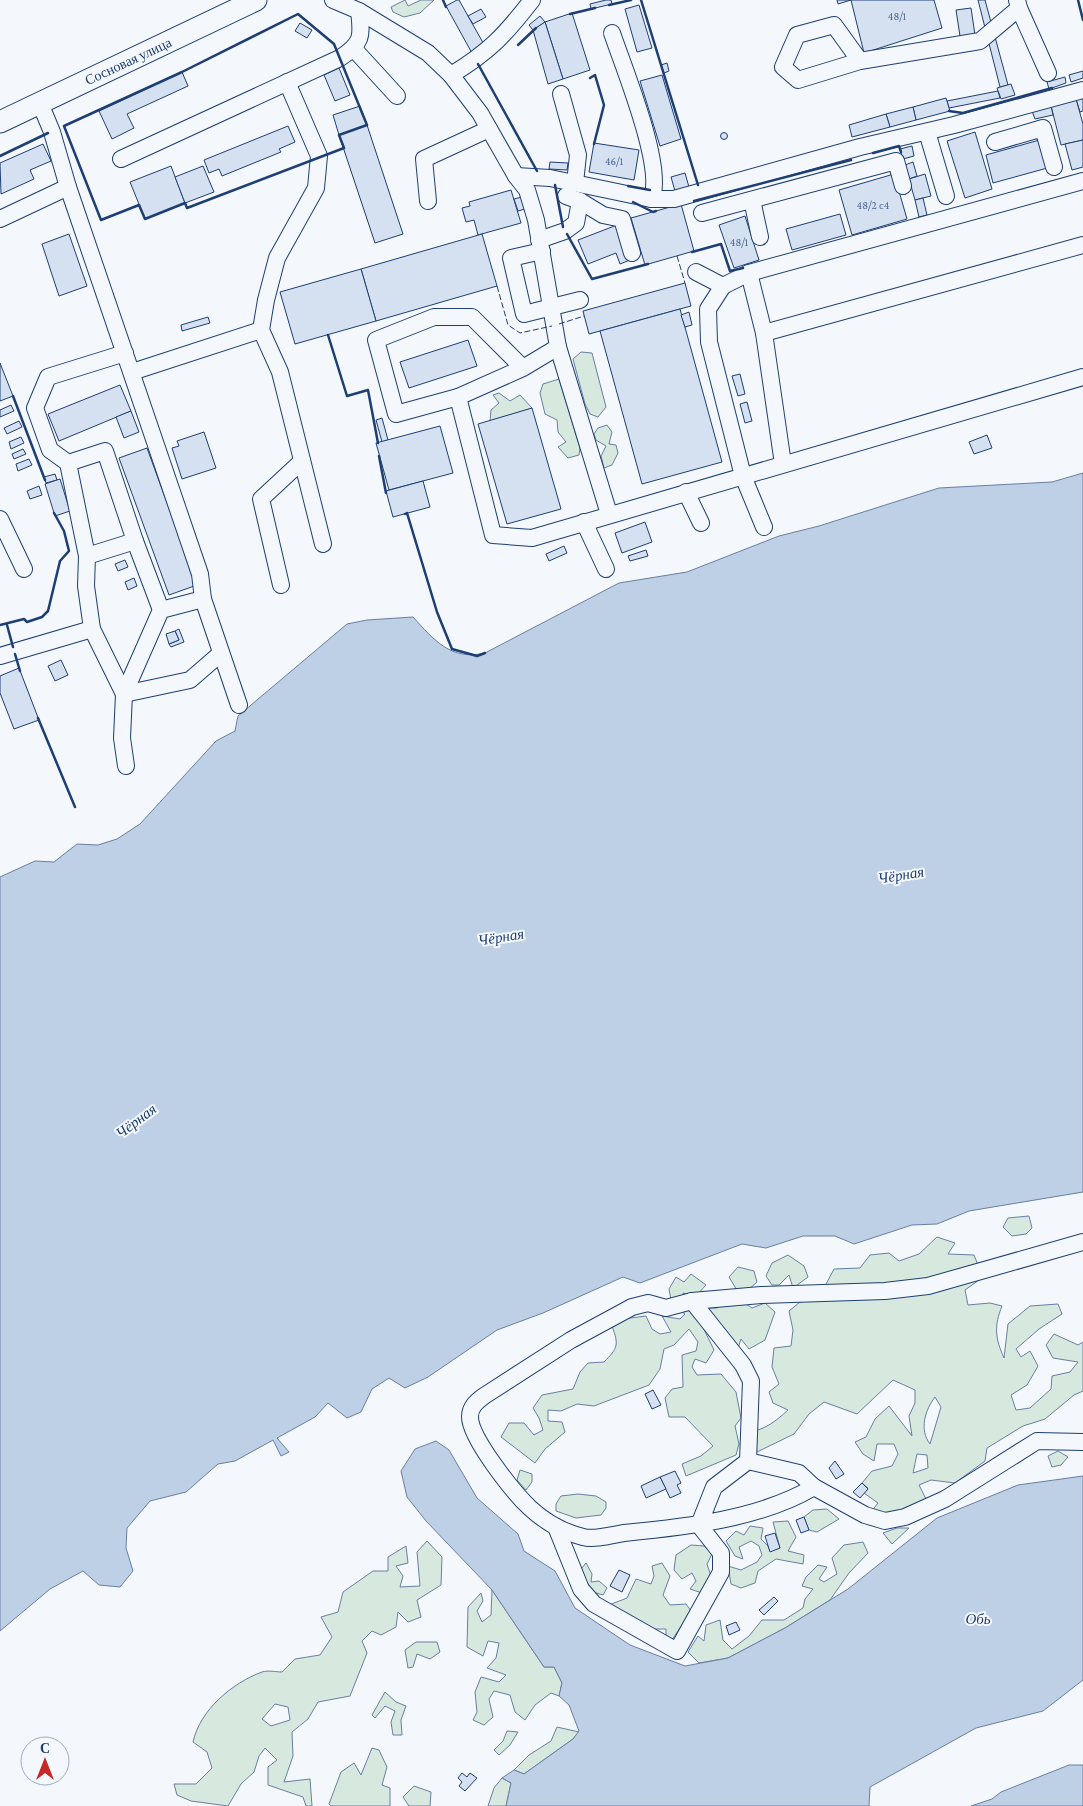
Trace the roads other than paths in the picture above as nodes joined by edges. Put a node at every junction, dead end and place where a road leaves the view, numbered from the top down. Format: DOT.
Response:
graph roads {
  1 [pos="256,0"];
  2 [pos="333,0"];
  3 [pos="532,0"];
  4 [pos="1018,4"];
  5 [pos="359,11"];
  6 [pos="612,33"];
  7 [pos="354,49"];
  8 [pos="860,60"];
  9 [pos="1048,73"];
  10 [pos="451,75"];
  11 [pos="287,82"];
  12 [pos="1083,90"];
  13 [pos="560,94"];
  14 [pos="397,96"];
  15 [pos="40,103"];
  16 [pos="1016,108"];
  17 [pos="0,122"];
  18 [pos="489,129"];
  19 [pos="927,132"];
  20 [pos="1022,134"];
  21 [pos="995,142"];
  22 [pos="860,147"];
  23 [pos="121,159"];
  24 [pos="1054,167"];
  25 [pos="867,170"];
  26 [pos="516,176"];
  27 [pos="1083,181"];
  28 [pos="903,186"];
  29 [pos="68,187"];
  30 [pos="574,193"];
  31 [pos="946,196"];
  32 [pos="651,199"];
  33 [pos="752,200"];
  34 [pos="428,201"];
  35 [pos="702,213"];
  36 [pos="0,219"];
  37 [pos="760,237"];
  38 [pos="1083,245"];
  39 [pos="540,246"];
  40 [pos="632,253"];
  41 [pos="696,272"];
  42 [pos="749,273"];
  43 [pos="723,286"];
  44 [pos="580,300"];
  45 [pos="552,306"];
  46 [pos="261,330"];
  47 [pos="764,334"];
  48 [pos="558,347"];
  49 [pos="125,353"];
  50 [pos="522,368"];
  51 [pos="132,372"];
  52 [pos="1083,377"];
  53 [pos="458,398"];
  54 [pos="302,462"];
  55 [pos="68,463"];
  56 [pos="783,464"];
  57 [pos="743,476"];
  58 [pos="686,492"];
  59 [pos="609,514"];
  60 [pos="0,519"];
  61 [pos="584,522"];
  62 [pos="700,524"];
  63 [pos="764,527"];
  64 [pos="134,541"];
  65 [pos="323,544"];
  66 [pos="87,556"];
  67 [pos="24,569"];
  68 [pos="606,570"];
  69 [pos="281,585"];
  70 [pos="203,599"];
  71 [pos="161,610"];
  72 [pos="92,629"];
  73 [pos="220,654"];
  74 [pos="0,656"];
  75 [pos="124,694"];
  76 [pos="239,705"];
  77 [pos="126,766"];
  78 [pos="1083,1242"];
  79 [pos="692,1302"];
  80 [pos="1083,1442"];
  81 [pos="748,1461"];
  82 [pos="814,1487"];
  83 [pos="699,1525"];
  84 [pos="556,1527"];
  1 -- 15 [label="main road, Сосновая улица"];
  2 -- 5 [label="lane"];
  3 -- 10 [label="lane"];
  4 -- 8 [label="lane"];
  4 -- 9 [label="lane"];
  5 -- 7 [label="lane"];
  5 -- 10 [label="lane"];
  6 -- 32 [label="lane"];
  7 -- 11 [label="lane"];
  7 -- 14 [label="lane"];
  10 -- 18 [label="lane"];
  11 -- 23 [label="lane"];
  11 -- 46 [label="lane"];
  12 -- 16 [label="lane"];
  13 -- 30 [label="lane"];
  15 -- 17 [label="main road, Сосновая улица"];
  15 -- 29 [label="lane"];
  16 -- 19 [label="lane"];
  16 -- 20 [label="lane"];
  18 -- 26 [label="lane"];
  18 -- 34 [label="lane"];
  19 -- 22 [label="lane"];
  19 -- 31 [label="lane"];
  20 -- 21 [label="lane"];
  20 -- 24 [label="lane"];
  22 -- 25 [label="lane"];
  22 -- 32 [label="lane"];
  25 -- 28 [label="lane"];
  25 -- 33 [label="lane"];
  26 -- 30 [label="lane"];
  26 -- 39 [label="lane"];
  27 -- 42 [label="lane"];
  29 -- 36 [label="lane"];
  29 -- 49 [label="lane"];
  30 -- 32 [label="lane"];
  30 -- 39 [label="lane"];
  30 -- 40 [label="lane"];
  33 -- 35 [label="lane"];
  33 -- 37 [label="lane"];
  38 -- 47 [label="lane"];
  39 -- 45 [label="lane"];
  39 -- 45 [label="lane"];
  41 -- 43 [label="lane"];
  42 -- 43 [label="lane"];
  42 -- 47 [label="lane"];
  43 -- 57 [label="lane"];
  44 -- 45 [label="lane"];
  45 -- 48 [label="lane"];
  46 -- 51 [label="lane"];
  46 -- 54 [label="lane"];
  47 -- 56 [label="lane"];
  48 -- 50 [label="lane"];
  48 -- 59 [label="lane"];
  49 -- 51 [label="lane"];
  49 -- 55 [label="lane"];
  50 -- 53 [label="lane"];
  50 -- 53 [label="lane"];
  51 -- 70 [label="lane"];
  52 -- 56 [label="lane"];
  53 -- 61 [label="lane"];
  54 -- 65 [label="lane"];
  54 -- 69 [label="lane"];
  55 -- 64 [label="lane"];
  55 -- 66 [label="lane"];
  56 -- 57 [label="lane"];
  57 -- 58 [label="lane"];
  57 -- 63 [label="lane"];
  58 -- 59 [label="lane"];
  58 -- 62 [label="lane"];
  59 -- 61 [label="lane"];
  60 -- 67 [label="lane"];
  61 -- 68 [label="lane"];
  64 -- 66 [label="lane"];
  64 -- 71 [label="lane"];
  66 -- 72 [label="lane"];
  70 -- 71 [label="lane"];
  70 -- 73 [label="lane"];
  71 -- 75 [label="lane"];
  72 -- 74 [label="lane"];
  72 -- 75 [label="lane"];
  73 -- 75 [label="lane"];
  73 -- 76 [label="lane"];
  75 -- 77 [label="lane"];
  78 -- 79 [label="lane"];
  79 -- 81 [label="lane"];
  79 -- 84 [label="lane"];
  80 -- 82 [label="lane"];
  81 -- 82 [label="lane"];
  81 -- 83 [label="lane"];
  82 -- 83 [label="lane"];
  83 -- 84 [label="lane"];
  83 -- 84 [label="lane"];
}
